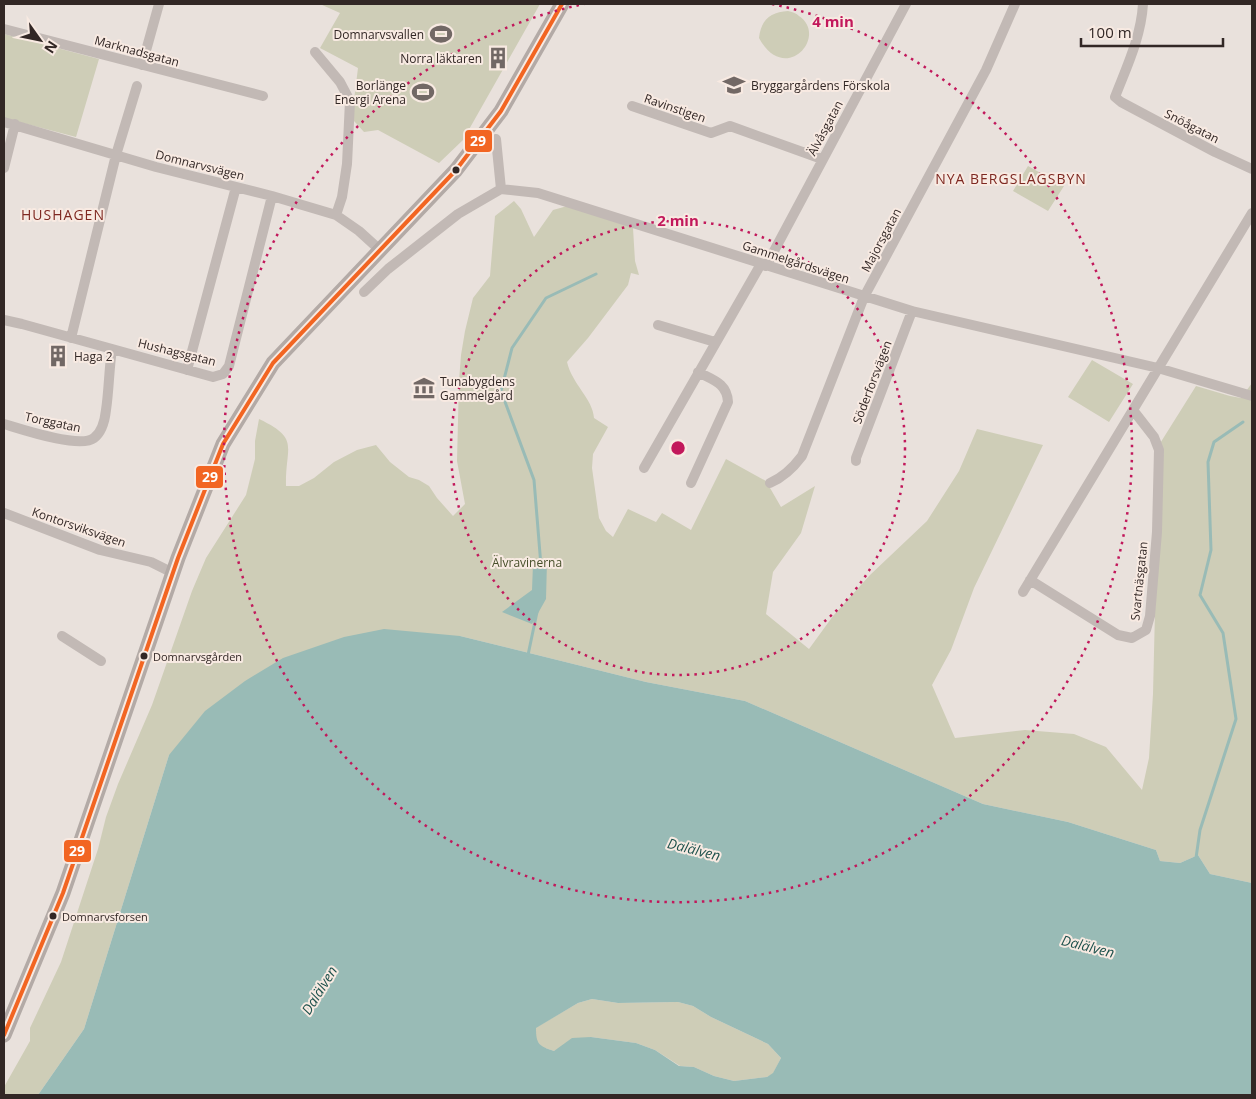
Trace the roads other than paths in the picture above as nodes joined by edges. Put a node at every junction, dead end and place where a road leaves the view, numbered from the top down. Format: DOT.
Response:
graph roads {
  1 [pos="159,4"];
  2 [pos="562,4"];
  3 [pos="906,4"];
  4 [pos="1014,4"];
  5 [pos="1143,4"];
  6 [pos="4,29"];
  7 [pos="315,52"];
  8 [pos="142,65"];
  9 [pos="137,86"];
  10 [pos="263,96"];
  11 [pos="632,106"];
  12 [pos="4,122"];
  13 [pos="14,124"];
  14 [pos="496,139"];
  15 [pos="116,155"];
  16 [pos="822,159"];
  17 [pos="4,168"];
  18 [pos="1252,169"];
  19 [pos="236,187"];
  20 [pos="501,189"];
  21 [pos="272,196"];
  22 [pos="1252,214"];
  23 [pos="336,215"];
  24 [pos="381,251"];
  25 [pos="763,265"];
  26 [pos="364,292"];
  27 [pos="864,297"];
  28 [pos="912,311"];
  29 [pos="4,320"];
  30 [pos="658,325"];
  31 [pos="71,338"];
  32 [pos="715,342"];
  33 [pos="112,349"];
  34 [pos="1158,368"];
  35 [pos="187,370"];
  36 [pos="698,372"];
  37 [pos="1252,396"];
  38 [pos="1133,410"];
  39 [pos="4,424"];
  40 [pos="856,461"];
  41 [pos="644,468"];
  42 [pos="691,482"];
  43 [pos="770,483"];
  44 [pos="4,513"];
  45 [pos="173,573"];
  46 [pos="1030,580"];
  47 [pos="1023,592"];
  48 [pos="62,636"];
  49 [pos="101,661"];
  50 [pos="4,1035"];
  1 -- 8 [label="street"];
  2 -- 24 [label="street"];
  3 -- 16 [label="street, Älvåsgatan"];
  4 -- 27 [label="street, Majorsgatan"];
  5 -- 18 [label="street, Snöågatan"];
  6 -- 8 [label="street, Marknadsgatan"];
  7 -- 23 [label="street"];
  8 -- 10 [label="street, Marknadsgatan"];
  9 -- 15 [label="street"];
  11 -- 16 [label="street, Ravinstigen"];
  12 -- 13 [label="street, Domnarvsvägen"];
  13 -- 15 [label="street, Domnarvsvägen"];
  13 -- 17 [label="street"];
  14 -- 20 [label="street"];
  15 -- 19 [label="street, Domnarvsvägen"];
  15 -- 31 [label="street"];
  16 -- 25 [label="street, Älvåsgatan"];
  19 -- 21 [label="street, Domnarvsvägen"];
  19 -- 35 [label="street"];
  20 -- 25 [label="street, Gammelgårdsvägen"];
  20 -- 26 [label="street"];
  21 -- 23 [label="street, Domnarvsvägen"];
  21 -- 35 [label="street, Hushagsgatan"];
  22 -- 34 [label="street"];
  23 -- 24 [label="street, Domnarvsvägen"];
  24 -- 45 [label="street"];
  25 -- 27 [label="street, Gammelgårdsvägen"];
  25 -- 32 [label="street, Älvåsgatan"];
  27 -- 28 [label="street, Gammelgårdsvägen"];
  27 -- 43 [label="street, Majorsgatan"];
  28 -- 34 [label="street, Gammelgårdsvägen"];
  28 -- 40 [label="street, Söderforsvägen"];
  29 -- 31 [label="street, Hushagsgatan"];
  30 -- 32 [label="street"];
  31 -- 33 [label="street, Hushagsgatan"];
  32 -- 36 [label="street, Älvåsgatan"];
  33 -- 35 [label="street, Hushagsgatan"];
  33 -- 39 [label="street, Torggatan"];
  34 -- 37 [label="street, Gammelgårdsvägen"];
  34 -- 38 [label="street"];
  36 -- 41 [label="street, Älvåsgatan"];
  36 -- 42 [label="street"];
  38 -- 46 [label="street"];
  38 -- 46 [label="street, Svartnäsgatan"];
  44 -- 45 [label="street, Kontorsviksvägen"];
  45 -- 50 [label="street"];
  46 -- 47 [label="street"];
  48 -- 49 [label="street"];
}
